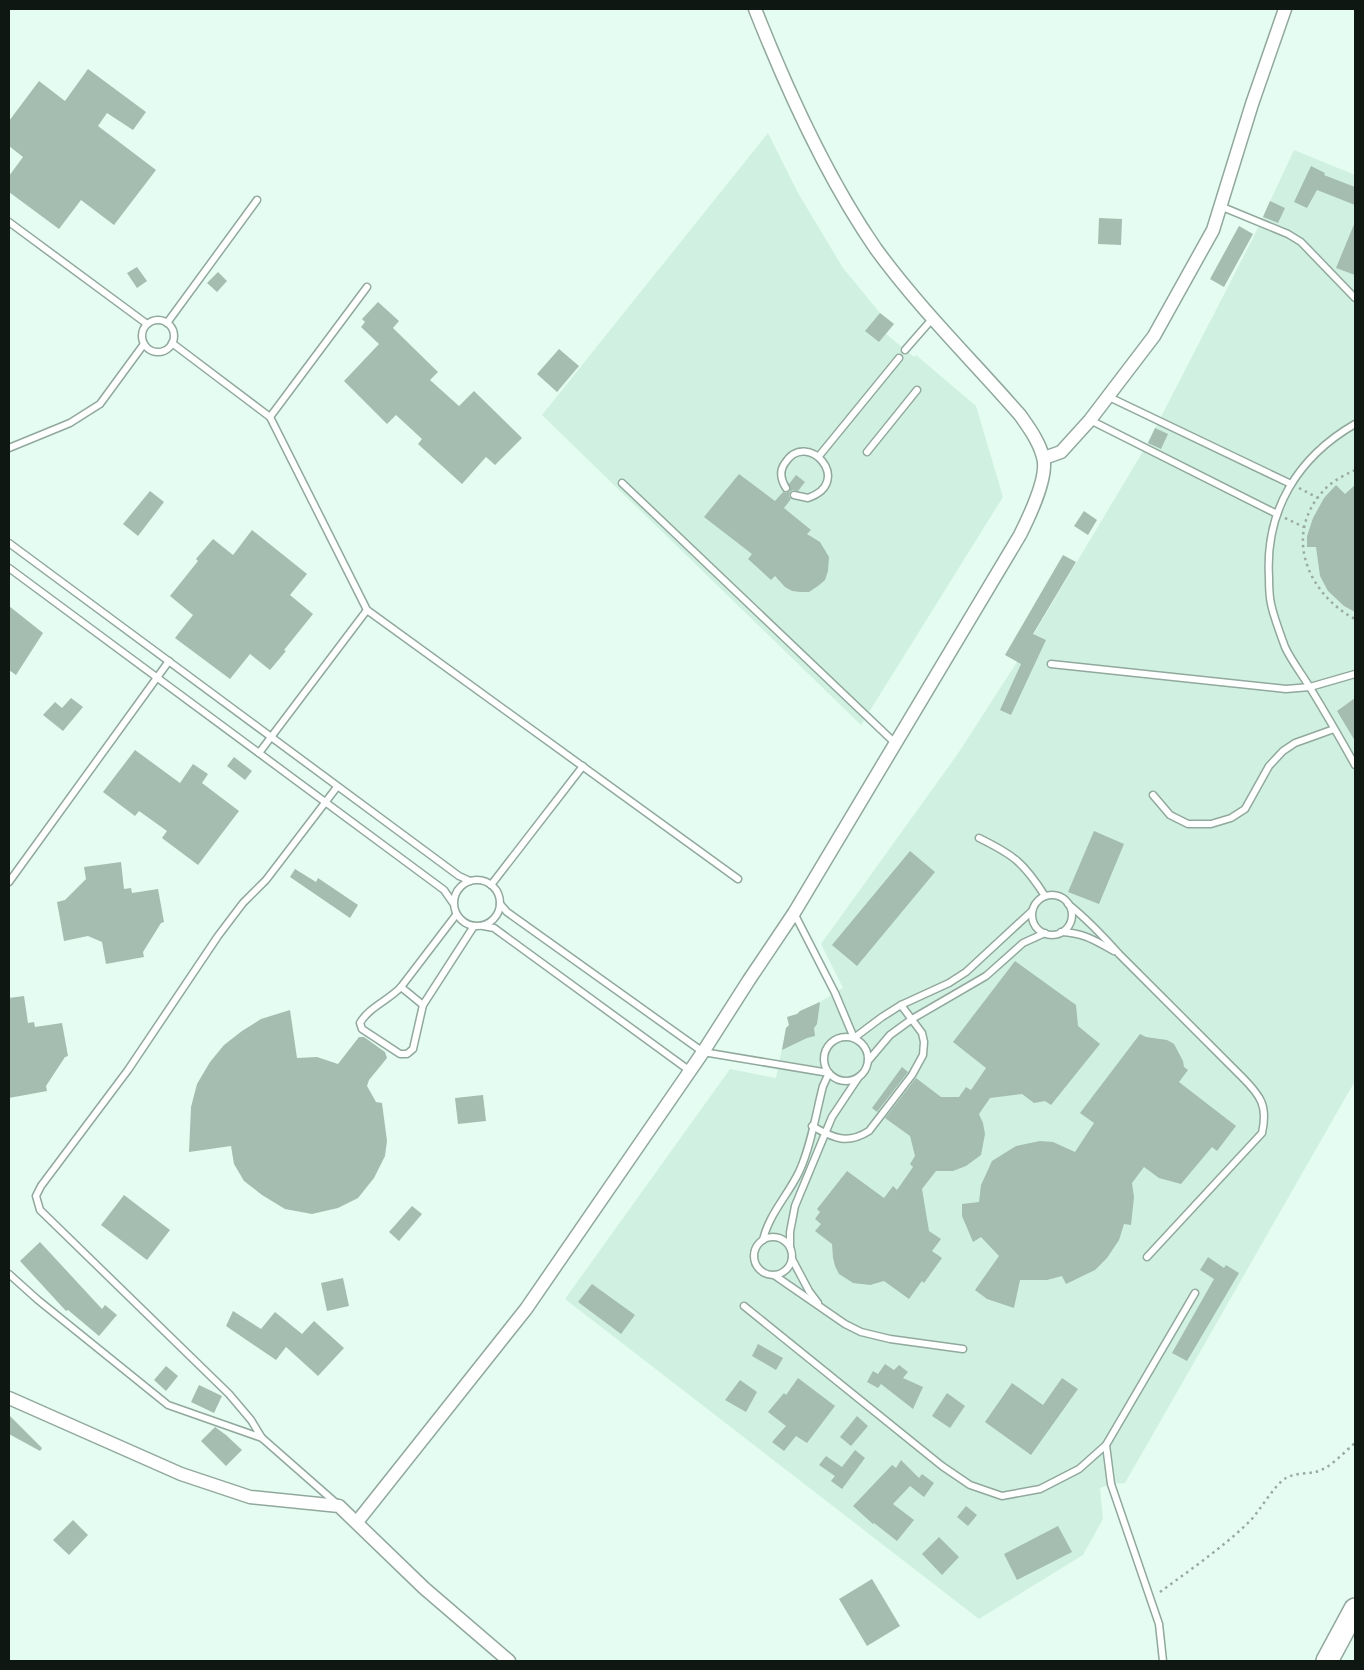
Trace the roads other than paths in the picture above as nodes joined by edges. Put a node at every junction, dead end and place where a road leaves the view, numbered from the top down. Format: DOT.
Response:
graph roads {
  1 [pos="755,9"];
  2 [pos="1285,9"];
  3 [pos="257,200"];
  4 [pos="1220,206"];
  5 [pos="9,222"];
  6 [pos="367,287"];
  7 [pos="1355,298"];
  8 [pos="933,318"];
  9 [pos="168,323"];
  10 [pos="147,324"];
  11 [pos="172,343"];
  12 [pos="144,344"];
  13 [pos="906,350"];
  14 [pos="899,358"];
  15 [pos="917,390"];
  16 [pos="1108,397"];
  17 [pos="270,417"];
  18 [pos="1090,420"];
  19 [pos="1355,424"];
  20 [pos="9,448"];
  21 [pos="867,452"];
  22 [pos="819,456"];
  23 [pos="1044,458"];
  24 [pos="622,483"];
  25 [pos="1291,484"];
  26 [pos="786,488"];
  27 [pos="794,495"];
  28 [pos="1277,514"];
  29 [pos="9,543"];
  30 [pos="9,568"];
  31 [pos="367,610"];
  32 [pos="169,661"];
  33 [pos="1051,664"];
  34 [pos="1355,674"];
  35 [pos="156,678"];
  36 [pos="1310,687"];
  37 [pos="1334,729"];
  38 [pos="271,738"];
  39 [pos="895,743"];
  40 [pos="259,753"];
  41 [pos="1355,765"];
  42 [pos="582,766"];
  43 [pos="337,787"];
  44 [pos="1153,795"];
  45 [pos="325,802"];
  46 [pos="979,838"];
  47 [pos="738,879"];
  48 [pos="470,881"];
  49 [pos="9,882"];
  50 [pos="491,885"];
  51 [pos="1045,896"];
  52 [pos="453,902"];
  53 [pos="500,904"];
  54 [pos="1068,904"];
  55 [pos="1032,911"];
  56 [pos="794,913"];
  57 [pos="456,915"];
  58 [pos="474,926"];
  59 [pos="483,926"];
  60 [pos="1060,932"];
  61 [pos="1045,933"];
  62 [pos="1119,954"];
  63 [pos="401,987"];
  64 [pos="901,1005"];
  65 [pos="423,1006"];
  66 [pos="912,1019"];
  67 [pos="854,1038"];
  68 [pos="703,1052"];
  69 [pos="868,1061"];
  70 [pos="690,1070"];
  71 [pos="829,1073"];
  72 [pos="858,1078"];
  73 [pos="812,1126"];
  74 [pos="825,1134"];
  75 [pos="763,1240"];
  76 [pos="790,1247"];
  77 [pos="1147,1257"];
  78 [pos="792,1260"];
  79 [pos="9,1274"];
  80 [pos="774,1275"];
  81 [pos="1195,1293"];
  82 [pos="744,1306"];
  83 [pos="820,1306"];
  84 [pos="963,1349"];
  85 [pos="9,1398"];
  86 [pos="262,1438"];
  87 [pos="1106,1445"];
  88 [pos="339,1506"];
  89 [pos="357,1522"];
  90 [pos="1355,1609"];
  91 [pos="509,1661"];
  92 [pos="1163,1661"];
  93 [pos="1326,1661"];
  1 -- 8 [label="street"];
  2 -- 4 [label="street"];
  3 -- 9 [label="lane"];
  4 -- 7 [label="lane"];
  4 -- 16 [label="street"];
  5 -- 10 [label="lane"];
  6 -- 17 [label="lane"];
  8 -- 13 [label="lane"];
  8 -- 23 [label="street"];
  9 -- 10 [label="lane"];
  9 -- 11 [label="lane"];
  10 -- 12 [label="lane"];
  11 -- 12 [label="lane"];
  11 -- 17 [label="lane"];
  12 -- 20 [label="lane"];
  14 -- 22 [label="lane"];
  15 -- 21 [label="lane"];
  16 -- 18 [label="street"];
  16 -- 25 [label="lane"];
  17 -- 31 [label="lane"];
  18 -- 23 [label="street"];
  18 -- 28 [label="lane"];
  19 -- 25 [label="lane"];
  22 -- 26 [label="lane"];
  22 -- 27 [label="lane"];
  23 -- 39 [label="street"];
  24 -- 39 [label="lane"];
  25 -- 28 [label="lane"];
  28 -- 36 [label="lane"];
  29 -- 32 [label="lane"];
  30 -- 35 [label="lane"];
  31 -- 38 [label="lane"];
  31 -- 42 [label="lane"];
  32 -- 35 [label="lane"];
  32 -- 38 [label="lane"];
  33 -- 36 [label="lane"];
  34 -- 36 [label="lane"];
  35 -- 40 [label="lane"];
  35 -- 49 [label="lane"];
  36 -- 37 [label="lane"];
  37 -- 41 [label="lane"];
  37 -- 44 [label="lane"];
  38 -- 40 [label="lane"];
  38 -- 43 [label="lane"];
  39 -- 56 [label="street"];
  40 -- 45 [label="lane"];
  42 -- 47 [label="lane"];
  42 -- 50 [label="lane"];
  43 -- 45 [label="lane"];
  43 -- 48 [label="lane"];
  45 -- 52 [label="lane"];
  45 -- 86 [label="lane"];
  46 -- 51 [label="lane"];
  48 -- 50 [label="lane"];
  48 -- 52 [label="lane"];
  50 -- 53 [label="lane"];
  51 -- 54 [label="lane"];
  51 -- 55 [label="lane"];
  52 -- 57 [label="lane"];
  53 -- 59 [label="lane"];
  53 -- 68 [label="lane"];
  54 -- 60 [label="lane"];
  54 -- 62 [label="lane"];
  55 -- 61 [label="lane"];
  55 -- 64 [label="lane"];
  56 -- 67 [label="lane"];
  56 -- 68 [label="street"];
  57 -- 58 [label="lane"];
  57 -- 63 [label="lane"];
  58 -- 59 [label="lane"];
  58 -- 65 [label="lane"];
  59 -- 70 [label="lane"];
  60 -- 61 [label="lane"];
  60 -- 62 [label="lane"];
  61 -- 66 [label="lane"];
  62 -- 77 [label="lane"];
  63 -- 65 [label="lane"];
  63 -- 65 [label="lane"];
  64 -- 66 [label="lane"];
  64 -- 67 [label="lane"];
  66 -- 69 [label="lane"];
  66 -- 74 [label="lane"];
  67 -- 69 [label="lane"];
  67 -- 71 [label="lane"];
  68 -- 70 [label="street"];
  68 -- 71 [label="lane"];
  69 -- 72 [label="lane"];
  70 -- 89 [label="street"];
  71 -- 72 [label="lane"];
  71 -- 73 [label="lane"];
  72 -- 74 [label="lane"];
  73 -- 74 [label="lane"];
  73 -- 75 [label="lane"];
  74 -- 76 [label="lane"];
  75 -- 76 [label="lane"];
  75 -- 80 [label="lane"];
  76 -- 78 [label="lane"];
  78 -- 80 [label="lane"];
  78 -- 83 [label="lane"];
  79 -- 86 [label="lane"];
  80 -- 83 [label="lane"];
  81 -- 87 [label="lane"];
  82 -- 87 [label="lane"];
  83 -- 84 [label="lane"];
  85 -- 88 [label="street"];
  86 -- 88 [label="lane"];
  87 -- 92 [label="lane"];
  88 -- 89 [label="street"];
  89 -- 91 [label="street"];
  90 -- 93 [label="highway"];
}
